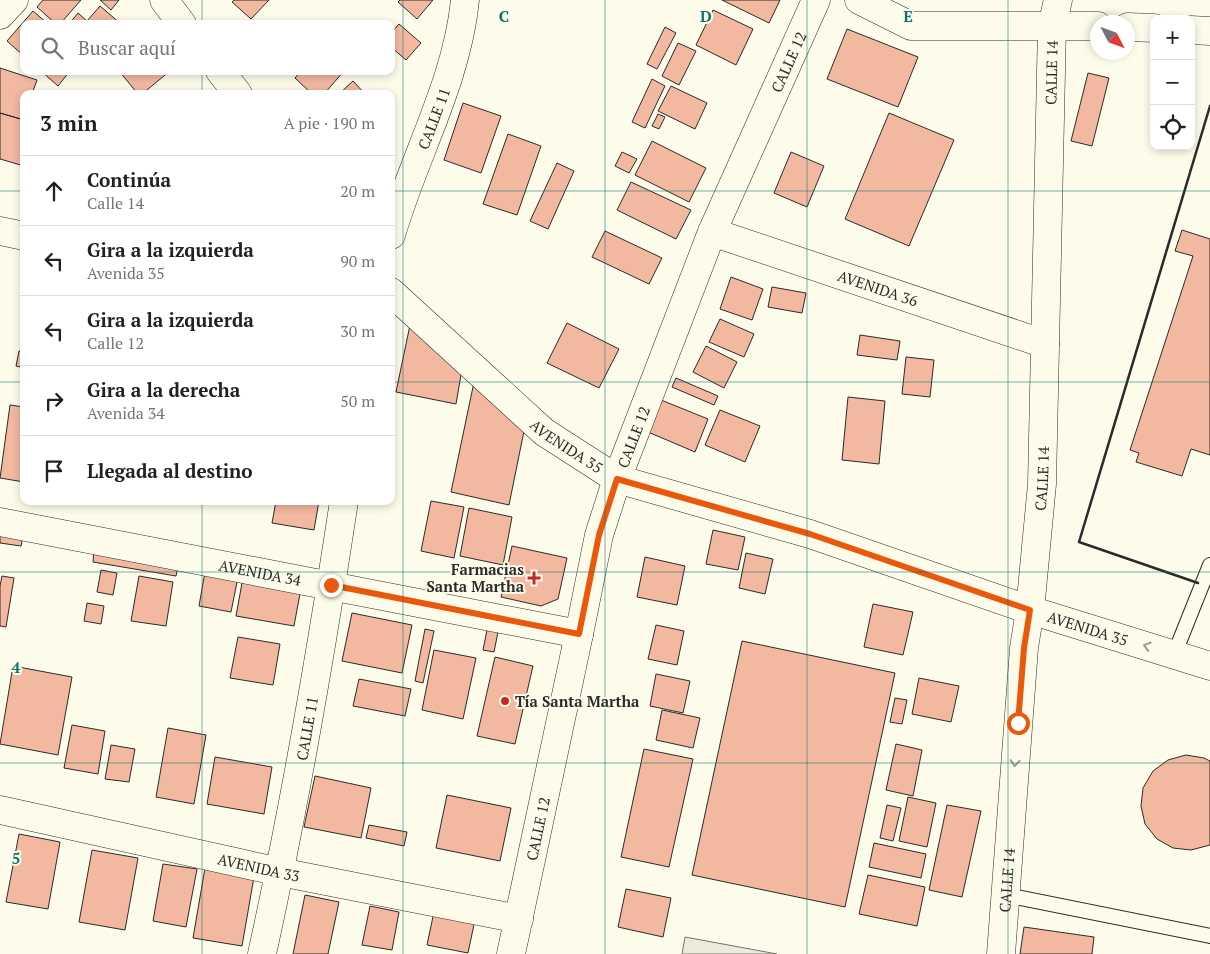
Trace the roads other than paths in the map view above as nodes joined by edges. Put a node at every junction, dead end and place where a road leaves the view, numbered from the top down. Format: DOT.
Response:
graph roads {
  1 [pos="14,0"];
  2 [pos="164,0"];
  3 [pos="465,0"];
  4 [pos="816,0"];
  5 [pos="859,0"];
  6 [pos="1055,13"];
  7 [pos="0,15"];
  8 [pos="179,20"];
  9 [pos="1090,24"];
  10 [pos="1135,27"];
  11 [pos="1150,28"];
  12 [pos="1195,30"];
  13 [pos="1210,30"];
  14 [pos="223,75"];
  15 [pos="235,90"];
  16 [pos="395,224"];
  17 [pos="0,231"];
  18 [pos="712,232"];
  19 [pos="20,235"];
  20 [pos="395,296"];
  21 [pos="1045,344"];
  22 [pos="617,479"];
  23 [pos="343,505"];
  24 [pos="0,522"];
  25 [pos="1210,565"];
  26 [pos="331,585"];
  27 [pos="1030,610"];
  28 [pos="579,634"];
  29 [pos="1174,655"];
  30 [pos="1210,666"];
  31 [pos="0,810"];
  32 [pos="280,872"];
  33 [pos="1006,894"];
  34 [pos="519,919"];
  35 [pos="1210,936"];
  36 [pos="262,954"];
  37 [pos="511,954"];
  38 [pos="1001,954"];
  1 -- 7 [label="street"];
  2 -- 8 [label="street"];
  3 -- 16 [label="street, CALLE 11"];
  4 -- 18 [label="street, CALLE 12"];
  5 -- 6 [label="street"];
  6 -- 9 [label="street"];
  6 -- 21 [label="street, CALLE 14"];
  10 -- 11 [label="street"];
  12 -- 13 [label="street"];
  14 -- 15 [label="street"];
  17 -- 19 [label="street"];
  18 -- 21 [label="street, AVENIDA 36"];
  18 -- 22 [label="street, CALLE 12"];
  20 -- 22 [label="street, AVENIDA 35"];
  21 -- 27 [label="street, CALLE 14"];
  22 -- 27 [label="street, AVENIDA 35"];
  22 -- 28 [label="street, CALLE 12"];
  23 -- 26 [label="street, CALLE 11"];
  24 -- 26 [label="street, AVENIDA 34"];
  25 -- 29 [label="lane"];
  26 -- 28 [label="street, AVENIDA 34"];
  26 -- 32 [label="street, CALLE 11"];
  29 -- 27 [label="street, AVENIDA 35, one-way"];
  27 -- 33 [label="street, CALLE 14, one-way"];
  28 -- 34 [label="street, CALLE 12"];
  29 -- 30 [label="street, AVENIDA 35"];
  31 -- 32 [label="street, AVENIDA 33"];
  32 -- 34 [label="street, AVENIDA 33"];
  32 -- 36 [label="street, CALLE 11"];
  33 -- 35 [label="lane"];
  33 -- 38 [label="street, CALLE 14"];
  34 -- 37 [label="street, CALLE 12"];
}
